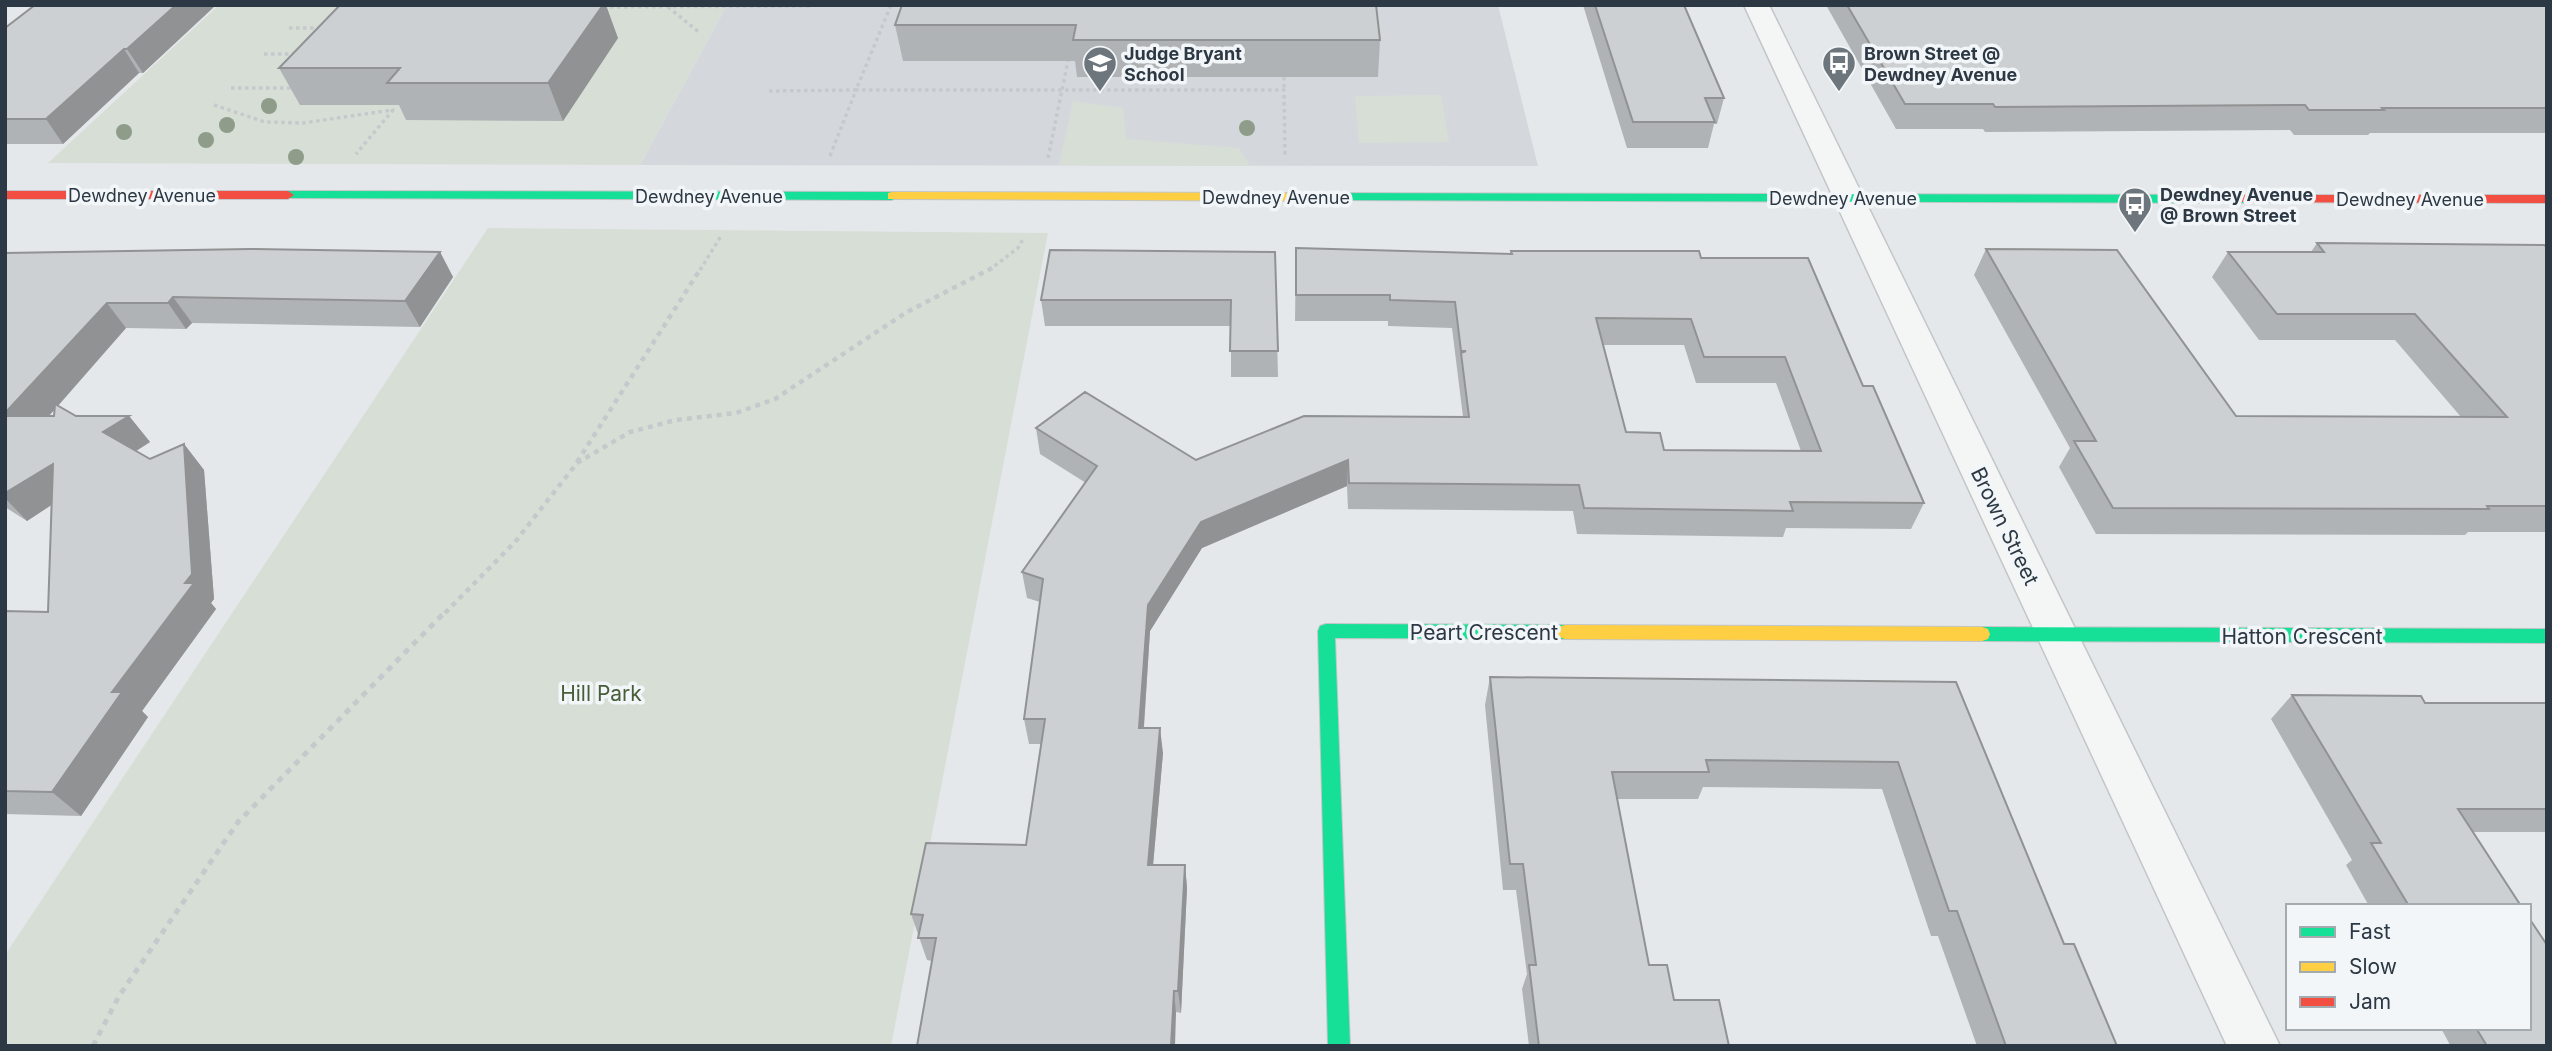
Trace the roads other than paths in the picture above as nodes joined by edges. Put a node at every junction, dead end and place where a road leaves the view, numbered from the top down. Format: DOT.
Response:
graph roads {
  1 [pos="1756,5"];
  2 [pos="5,195"];
  3 [pos="1847,198"];
  4 [pos="2547,199"];
  5 [pos="2057,636"];
  6 [pos="2547,636"];
  7 [pos="1339,1046"];
  8 [pos="2254,1046"];
  1 -- 3 [label="street, Brown Street"];
  2 -- 3 [label="street, Dewdney Avenue"];
  3 -- 4 [label="street, Dewdney Avenue"];
  3 -- 5 [label="street, Brown Street"];
  5 -- 6 [label="street, Hatton Crescent"];
  5 -- 7 [label="street, Peart Crescent"];
  5 -- 8 [label="street, Brown Street"];
}
